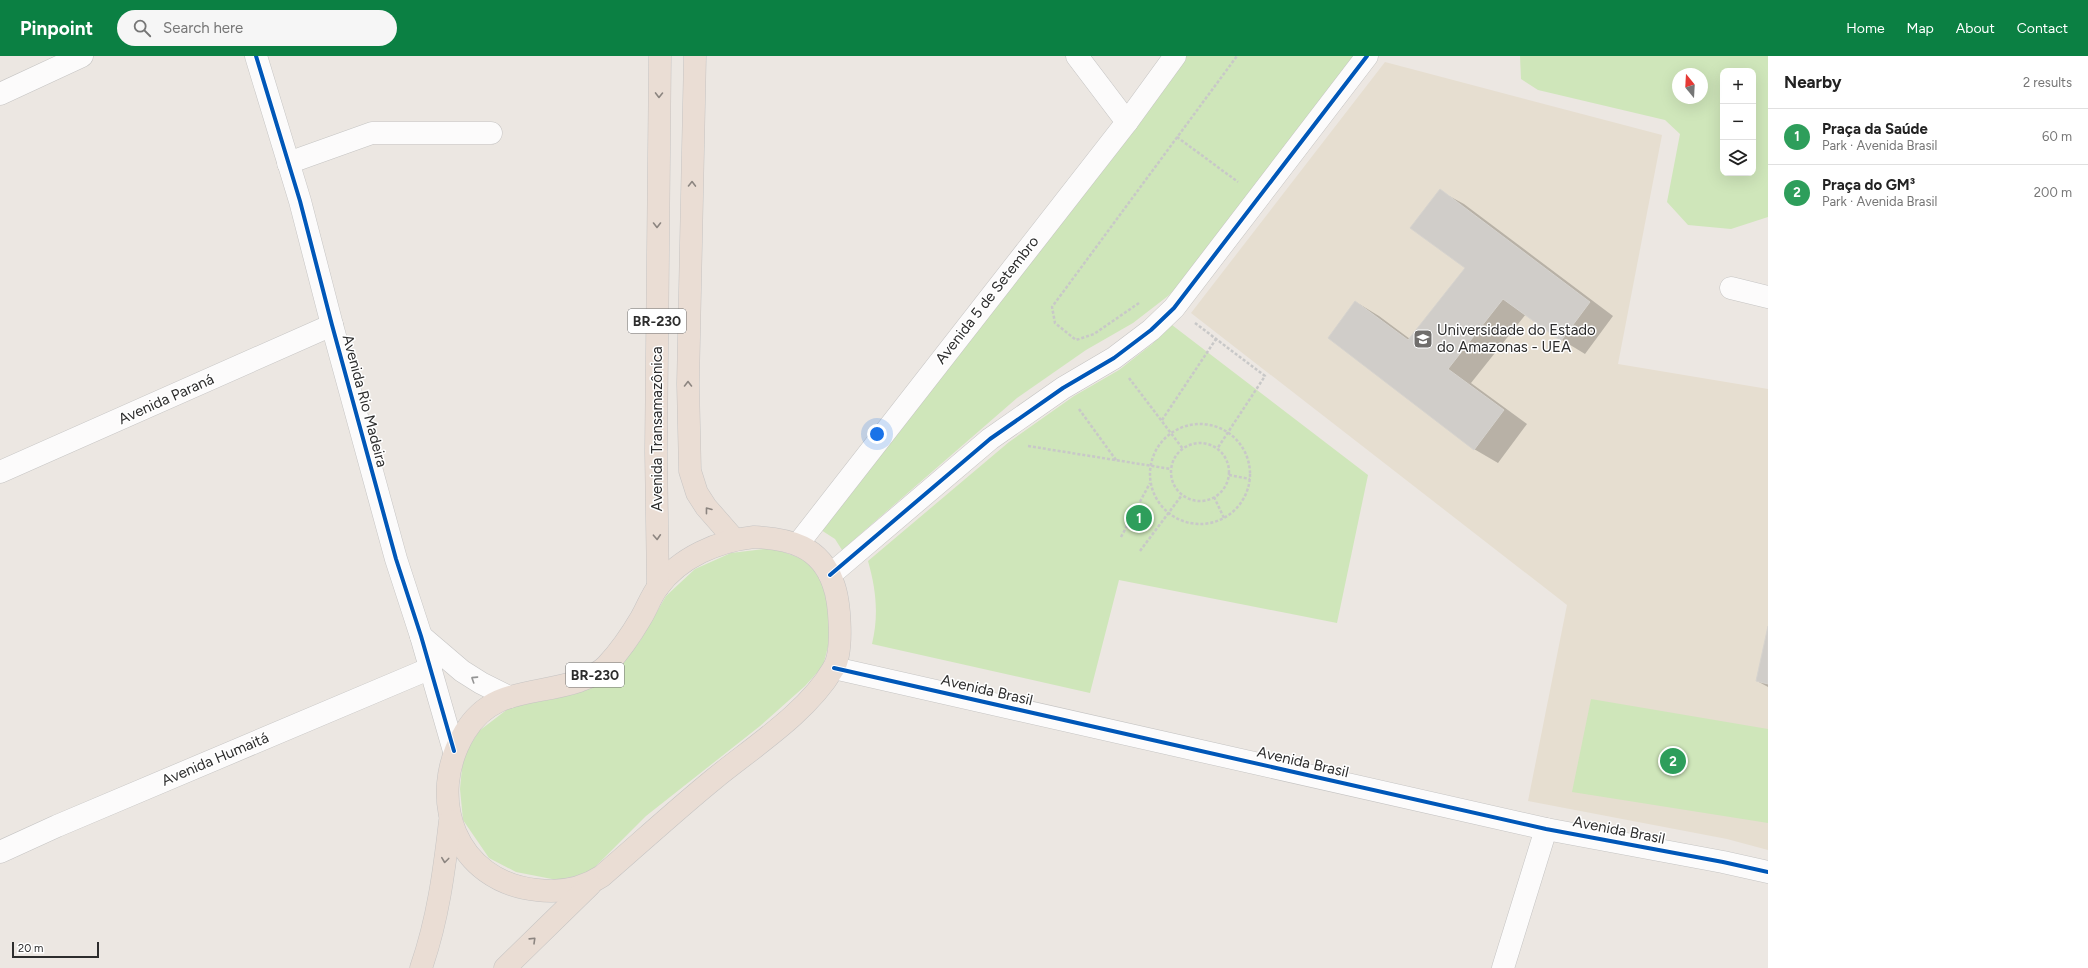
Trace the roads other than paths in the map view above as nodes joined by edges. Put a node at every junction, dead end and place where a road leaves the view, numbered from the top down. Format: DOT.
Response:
graph roads {
  1 [pos="82,56"];
  2 [pos="256,56"];
  3 [pos="660,56"];
  4 [pos="695,56"];
  5 [pos="1077,56"];
  6 [pos="1175,56"];
  7 [pos="1367,56"];
  8 [pos="0,94"];
  9 [pos="1128,122"];
  10 [pos="491,133"];
  11 [pos="658,142"];
  12 [pos="693,144"];
  13 [pos="288,162"];
  14 [pos="1731,288"];
  15 [pos="1768,297"];
  16 [pos="332,325"];
  17 [pos="0,472"];
  18 [pos="734,539"];
  19 [pos="798,544"];
  20 [pos="830,575"];
  21 [pos="658,587"];
  22 [pos="421,636"];
  23 [pos="430,668"];
  24 [pos="834,668"];
  25 [pos="509,697"];
  26 [pos="454,751"];
  27 [pos="450,821"];
  28 [pos="1546,829"];
  29 [pos="0,852"];
  30 [pos="1768,872"];
  31 [pos="591,883"];
  32 [pos="421,968"];
  33 [pos="505,968"];
  34 [pos="1503,968"];
  1 -- 8 [label="street"];
  2 -- 13 [label="street, Avenida Rio Madeira"];
  3 -- 11 [label="highway, Avenida Transamazônica / BR-230, one-way"];
  4 -- 12 [label="highway, Avenida Transamazônica / BR-230"];
  5 -- 9 [label="street"];
  6 -- 9 [label="street, Avenida 5 de Setembro"];
  7 -- 20 [label="street"];
  9 -- 19 [label="street, Avenida 5 de Setembro"];
  10 -- 13 [label="street"];
  11 -- 12 [label="highway"];
  11 -- 21 [label="highway, Avenida Transamazônica / BR-230, one-way"];
  18 -- 12 [label="highway, Avenida Transamazônica / BR-230, one-way"];
  13 -- 16 [label="street, Avenida Rio Madeira"];
  14 -- 15 [label="street"];
  16 -- 17 [label="street, Avenida Paraná"];
  16 -- 22 [label="street, Avenida Rio Madeira"];
  18 -- 19 [label="highway, BR-230"];
  18 -- 21 [label="highway, BR-230"];
  19 -- 20 [label="highway, BR-230"];
  20 -- 24 [label="highway, BR-230"];
  21 -- 25 [label="highway, BR-230"];
  22 -- 23 [label="street, Avenida Rio Madeira"];
  25 -- 22 [label="street, one-way"];
  23 -- 26 [label="street, Avenida Rio Madeira"];
  23 -- 29 [label="street, Avenida Humaitá"];
  24 -- 28 [label="street, Avenida Brasil"];
  24 -- 31 [label="highway, BR-230"];
  25 -- 26 [label="highway, BR-230"];
  26 -- 27 [label="highway, BR-230"];
  27 -- 31 [label="highway, BR-230"];
  27 -- 32 [label="highway, BR-230, one-way"];
  28 -- 30 [label="street, Avenida Brasil"];
  28 -- 34 [label="street"];
  33 -- 31 [label="highway, BR-230, one-way"];
}
